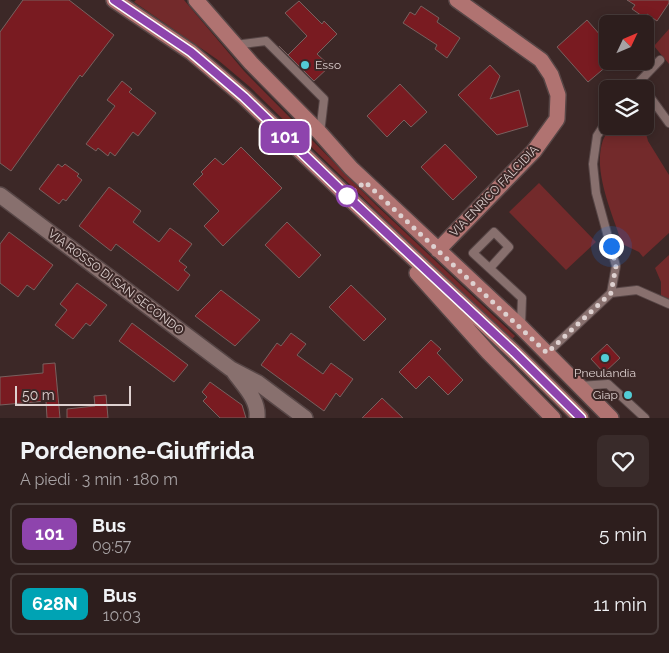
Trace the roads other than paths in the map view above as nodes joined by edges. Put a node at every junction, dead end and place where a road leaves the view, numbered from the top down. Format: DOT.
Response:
graph roads {
  1 [pos="114,0"];
  2 [pos="196,0"];
  3 [pos="456,0"];
  4 [pos="235,45"];
  5 [pos="660,60"];
  6 [pos="641,80"];
  7 [pos="654,107"];
  8 [pos="669,123"];
  9 [pos="599,132"];
  10 [pos="320,133"];
  11 [pos="0,196"];
  12 [pos="349,198"];
  13 [pos="438,250"];
  14 [pos="490,268"];
  15 [pos="611,293"];
  16 [pos="669,304"];
  17 [pos="520,327"];
  18 [pos="547,353"];
  19 [pos="231,369"];
  20 [pos="579,386"];
  21 [pos="257,418"];
  22 [pos="305,418"];
  23 [pos="554,418"];
  24 [pos="581,418"];
  25 [pos="611,418"];
  26 [pos="645,418"];
  1 -- 12 [label="main road"];
  2 -- 4 [label="main road"];
  3 -- 13 [label="main road, VIA ENRICO FALCIDIA"];
  4 -- 10 [label="main road"];
  4 -- 10 [label="lane"];
  5 -- 6 [label="lane"];
  7 -- 8 [label="lane"];
  9 -- 15 [label="lane"];
  10 -- 13 [label="main road"];
  11 -- 19 [label="main road, VIA ROSSO DI SAN SECONDO"];
  12 -- 23 [label="main road"];
  12 -- 24 [label="main road"];
  13 -- 17 [label="main road"];
  14 -- 14 [label="lane"];
  14 -- 17 [label="lane"];
  15 -- 16 [label="lane"];
  15 -- 18 [label="lane"];
  17 -- 18 [label="main road"];
  18 -- 20 [label="main road"];
  19 -- 21 [label="main road"];
  19 -- 22 [label="main road"];
  20 -- 25 [label="main road"];
  20 -- 26 [label="lane"];
}
